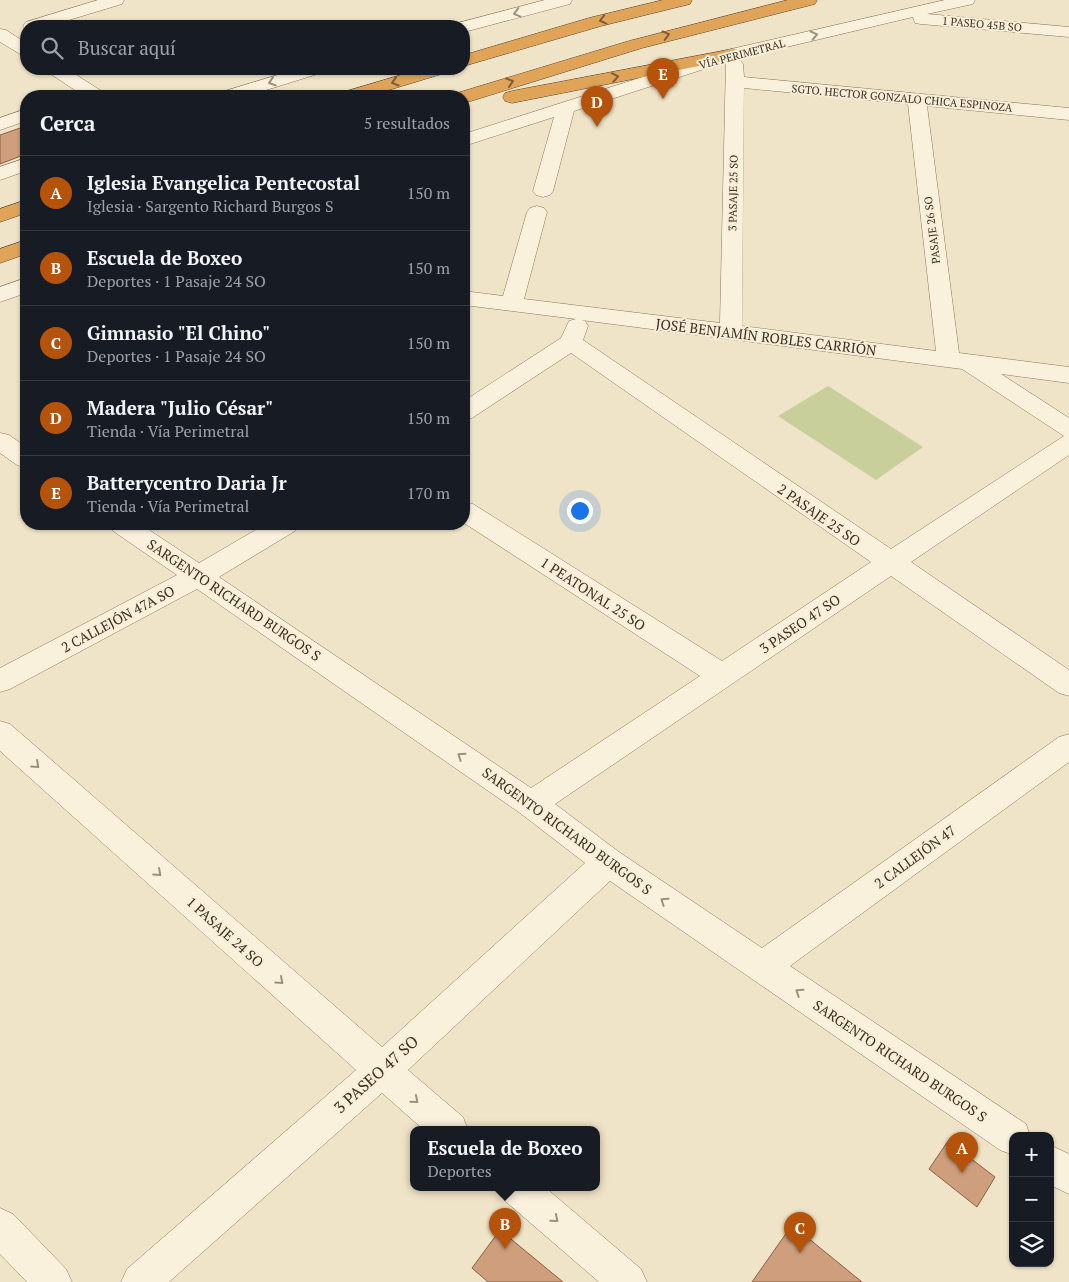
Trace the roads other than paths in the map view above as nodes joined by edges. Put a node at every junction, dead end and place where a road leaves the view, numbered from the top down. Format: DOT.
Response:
graph roads {
  1 [pos="116,0"];
  2 [pos="564,0"];
  3 [pos="684,0"];
  4 [pos="809,0"];
  5 [pos="967,0"];
  6 [pos="538,3"];
  7 [pos="896,16"];
  8 [pos="51,20"];
  9 [pos="470,25"];
  10 [pos="20,30"];
  11 [pos="1069,32"];
  12 [pos="1,35"];
  13 [pos="20,46"];
  14 [pos="733,54"];
  15 [pos="470,59"];
  16 [pos="63,75"];
  17 [pos="296,75"];
  18 [pos="419,75"];
  19 [pos="735,82"];
  20 [pos="82,90"];
  21 [pos="248,90"];
  22 [pos="371,90"];
  23 [pos="470,95"];
  24 [pos="917,100"];
  25 [pos="470,105"];
  26 [pos="566,107"];
  27 [pos="1069,114"];
  28 [pos="20,117"];
  29 [pos="0,124"];
  30 [pos="470,138"];
  31 [pos="20,166"];
  32 [pos="0,174"];
  33 [pos="543,191"];
  34 [pos="20,208"];
  35 [pos="537,212"];
  36 [pos="0,216"];
  37 [pos="20,249"];
  38 [pos="0,257"];
  39 [pos="20,287"];
  40 [pos="0,295"];
  41 [pos="470,299"];
  42 [pos="512,304"];
  43 [pos="582,313"];
  44 [pos="731,332"];
  45 [pos="570,342"];
  46 [pos="957,362"];
  47 [pos="1069,375"];
  48 [pos="470,408"];
  49 [pos="1069,429"];
  50 [pos="0,441"];
  51 [pos="1069,443"];
  52 [pos="20,455"];
  53 [pos="470,515"];
  54 [pos="131,530"];
  55 [pos="276,530"];
  56 [pos="890,564"];
  57 [pos="199,576"];
  58 [pos="722,676"];
  59 [pos="0,681"];
  60 [pos="1069,685"];
  61 [pos="0,733"];
  62 [pos="1069,746"];
  63 [pos="531,804"];
  64 [pos="608,862"];
  65 [pos="762,967"];
  66 [pos="381,1071"];
  67 [pos="445,1126"];
  68 [pos="1009,1134"];
  69 [pos="1054,1166"];
  70 [pos="1069,1176"];
  71 [pos="522,1191"];
  72 [pos="0,1227"];
  73 [pos="53,1282"];
  74 [pos="140,1282"];
  75 [pos="628,1282"];
  1 -- 8 [label="street"];
  2 -- 6 [label="street"];
  3 -- 15 [label="highway, one-way"];
  23 -- 4 [label="highway, one-way"];
  5 -- 7 [label="street, VÍA PERIMETRAL"];
  6 -- 9 [label="street, one-way"];
  7 -- 11 [label="street, 1 PASEO 45B SO"];
  14 -- 7 [label="street, VÍA PERIMETRAL, one-way"];
  10 -- 12 [label="street"];
  12 -- 13 [label="street"];
  14 -- 19 [label="street, 3 PASAJE 25 SO"];
  25 -- 14 [label="highway, one-way"];
  14 -- 26 [label="street, VÍA PERIMETRAL"];
  16 -- 20 [label="street"];
  17 -- 21 [label="street, one-way"];
  18 -- 22 [label="highway, one-way"];
  19 -- 24 [label="street, SGTO. HECTOR GONZALO CHICA ESPINOZA"];
  19 -- 44 [label="street, 3 PASAJE 25 SO"];
  24 -- 27 [label="street, SGTO. HECTOR GONZALO CHICA ESPINOZA"];
  24 -- 46 [label="street, PASAJE 26 SO"];
  26 -- 30 [label="street, VÍA PERIMETRAL"];
  26 -- 33 [label="street"];
  28 -- 29 [label="street"];
  31 -- 32 [label="street"];
  34 -- 36 [label="highway"];
  35 -- 42 [label="street"];
  37 -- 38 [label="highway"];
  39 -- 40 [label="street"];
  41 -- 42 [label="street, JOSÉ BENJAMÍN ROBLES CARRIÓN"];
  42 -- 43 [label="street, JOSÉ BENJAMÍN ROBLES CARRIÓN"];
  43 -- 44 [label="street, JOSÉ BENJAMÍN ROBLES CARRIÓN"];
  43 -- 45 [label="street"];
  44 -- 46 [label="street, JOSÉ BENJAMÍN ROBLES CARRIÓN"];
  45 -- 48 [label="street"];
  45 -- 56 [label="street, 2 PASAJE 25 SO"];
  46 -- 47 [label="street, JOSÉ BENJAMÍN ROBLES CARRIÓN"];
  46 -- 49 [label="street"];
  50 -- 52 [label="street"];
  51 -- 56 [label="street, 3 PASEO 47 SO"];
  53 -- 58 [label="street, 1 PEATONAL 25 SO"];
  54 -- 57 [label="street, SARGENTO RICHARD BURGOS S"];
  55 -- 57 [label="street, 2 CALLEJÓN 47A SO"];
  56 -- 58 [label="street, 3 PASEO 47 SO"];
  56 -- 60 [label="street, 2 PASAJE 25 SO"];
  57 -- 59 [label="street, 2 CALLEJÓN 47A SO"];
  63 -- 57 [label="street, SARGENTO RICHARD BURGOS S, one-way"];
  58 -- 63 [label="street, 3 PASEO 47 SO"];
  61 -- 66 [label="street, 1 PASAJE 24 SO, one-way"];
  62 -- 65 [label="street, 2 CALLEJÓN 47"];
  63 -- 64 [label="street, SARGENTO RICHARD BURGOS S"];
  65 -- 64 [label="street, SARGENTO RICHARD BURGOS S, one-way"];
  64 -- 66 [label="street, 3 PASEO 47 SO"];
  68 -- 65 [label="street, SARGENTO RICHARD BURGOS S, one-way"];
  66 -- 67 [label="street, 1 PASAJE 24 SO, one-way"];
  66 -- 74 [label="street, 3 PASEO 47 SO"];
  69 -- 70 [label="street"];
  71 -- 75 [label="street, one-way"];
  72 -- 73 [label="street"];
}
